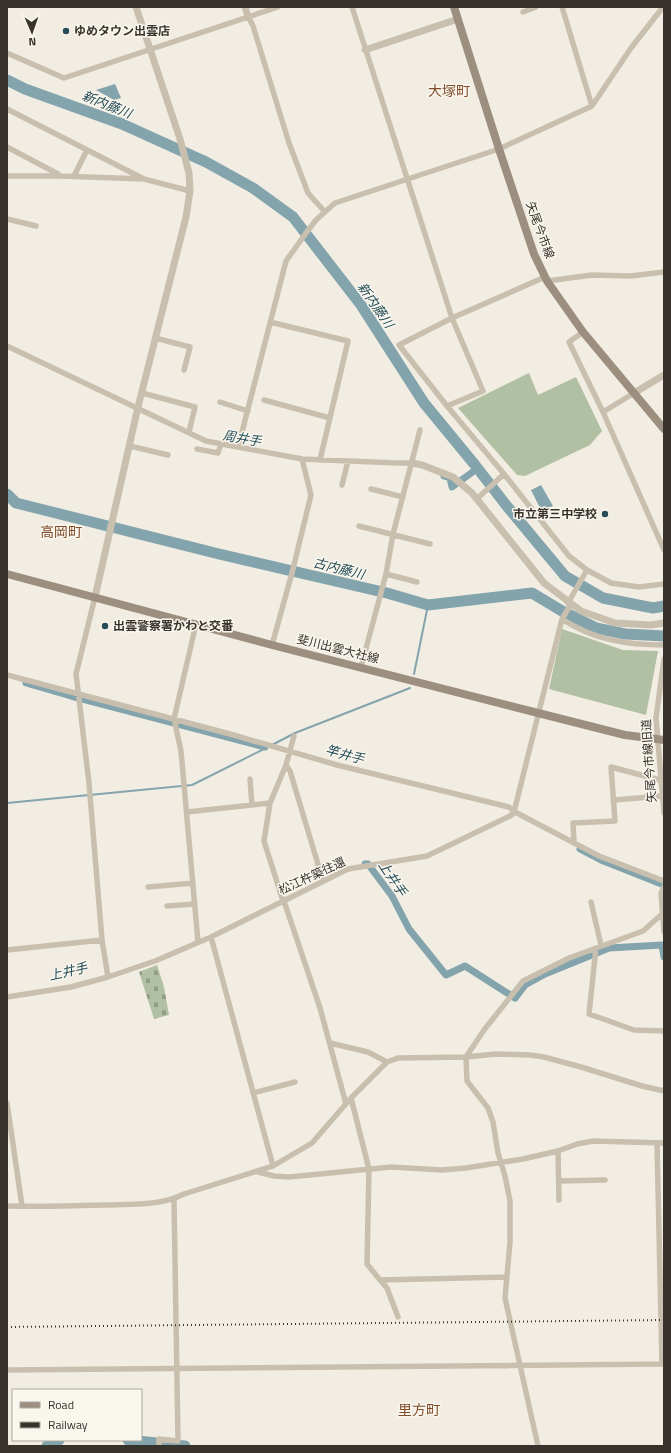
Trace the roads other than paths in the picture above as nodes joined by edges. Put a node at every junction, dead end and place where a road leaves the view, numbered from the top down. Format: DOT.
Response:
graph roads {
  1 [pos="136,7"];
  2 [pos="245,7"];
  3 [pos="278,7"];
  4 [pos="352,7"];
  5 [pos="454,7"];
  6 [pos="536,7"];
  7 [pos="562,7"];
  8 [pos="663,7"];
  9 [pos="523,12"];
  10 [pos="248,16"];
  11 [pos="458,19"];
  12 [pos="150,50"];
  13 [pos="365,50"];
  14 [pos="7,52"];
  15 [pos="592,106"];
  16 [pos="7,109"];
  17 [pos="7,148"];
  18 [pos="499,149"];
  19 [pos="87,150"];
  20 [pos="7,176"];
  21 [pos="60,176"];
  22 [pos="74,176"];
  23 [pos="144,179"];
  24 [pos="408,179"];
  25 [pos="190,191"];
  26 [pos="325,212"];
  27 [pos="7,219"];
  28 [pos="36,226"];
  29 [pos="664,272"];
  30 [pos="546,279"];
  31 [pos="452,318"];
  32 [pos="270,322"];
  33 [pos="582,332"];
  34 [pos="155,338"];
  35 [pos="7,346"];
  36 [pos="184,370"];
  37 [pos="664,375"];
  38 [pos="142,393"];
  39 [pos="634,393"];
  40 [pos="264,400"];
  41 [pos="220,402"];
  42 [pos="447,406"];
  43 [pos="138,408"];
  44 [pos="248,410"];
  45 [pos="603,412"];
  46 [pos="330,418"];
  47 [pos="664,429"];
  48 [pos="420,430"];
  49 [pos="189,432"];
  50 [pos="221,444"];
  51 [pos="130,446"];
  52 [pos="239,447"];
  53 [pos="197,450"];
  54 [pos="168,455"];
  55 [pos="302,459"];
  56 [pos="320,460"];
  57 [pos="348,461"];
  58 [pos="412,463"];
  59 [pos="503,475"];
  60 [pos="342,485"];
  61 [pos="371,489"];
  62 [pos="403,497"];
  63 [pos="478,497"];
  64 [pos="359,526"];
  65 [pos="393,534"];
  66 [pos="430,544"];
  67 [pos="664,550"];
  68 [pos="587,570"];
  69 [pos="7,574"];
  70 [pos="386,574"];
  71 [pos="417,582"];
  72 [pos="664,584"];
  73 [pos="95,597"];
  74 [pos="570,604"];
  75 [pos="562,619"];
  76 [pos="664,623"];
  77 [pos="196,624"];
  78 [pos="272,645"];
  79 [pos="664,645"];
  80 [pos="664,660"];
  81 [pos="361,667"];
  82 [pos="7,675"];
  83 [pos="78,695"];
  84 [pos="538,713"];
  85 [pos="174,719"];
  86 [pos="294,736"];
  87 [pos="660,740"];
  88 [pos="289,751"];
  89 [pos="286,765"];
  90 [pos="250,779"];
  91 [pos="660,780"];
  92 [pos="662,796"];
  93 [pos="614,800"];
  94 [pos="270,803"];
  95 [pos="252,805"];
  96 [pos="514,811"];
  97 [pos="187,812"];
  98 [pos="664,813"];
  99 [pos="574,843"];
  100 [pos="323,881"];
  101 [pos="664,881"];
  102 [pos="193,883"];
  103 [pos="148,887"];
  104 [pos="664,887"];
  105 [pos="283,901"];
  106 [pos="591,902"];
  107 [pos="195,904"];
  108 [pos="167,906"];
  109 [pos="662,914"];
  110 [pos="664,932"];
  111 [pos="211,937"];
  112 [pos="102,940"];
  113 [pos="198,942"];
  114 [pos="599,946"];
  115 [pos="7,950"];
  116 [pos="108,977"];
  117 [pos="7,997"];
  118 [pos="664,1031"];
  119 [pos="330,1043"];
  120 [pos="466,1057"];
  121 [pos="387,1062"];
  122 [pos="295,1082"];
  123 [pos="664,1091"];
  124 [pos="253,1093"];
  125 [pos="351,1098"];
  126 [pos="7,1103"];
  127 [pos="346,1104"];
  128 [pos="657,1143"];
  129 [pos="664,1143"];
  130 [pos="558,1151"];
  131 [pos="500,1162"];
  132 [pos="273,1166"];
  133 [pos="369,1169"];
  134 [pos="258,1172"];
  135 [pos="605,1180"];
  136 [pos="559,1181"];
  137 [pos="174,1199"];
  138 [pos="559,1200"];
  139 [pos="7,1206"];
  140 [pos="22,1206"];
  141 [pos="507,1277"];
  142 [pos="380,1280"];
  143 [pos="398,1317"];
  144 [pos="663,1364"];
  145 [pos="520,1366"];
  146 [pos="178,1368"];
  147 [pos="7,1370"];
  148 [pos="159,1446"];
  149 [pos="538,1446"];
  1 -- 12 [label="street"];
  2 -- 10 [label="street"];
  3 -- 10 [label="street"];
  4 -- 13 [label="street"];
  5 -- 11 [label="main road, 矢尾今市線"];
  6 -- 9 [label="street"];
  7 -- 15 [label="street"];
  8 -- 15 [label="street"];
  10 -- 12 [label="street"];
  10 -- 26 [label="street"];
  11 -- 13 [label="street"];
  11 -- 18 [label="main road, 矢尾今市線"];
  12 -- 14 [label="street"];
  12 -- 25 [label="street"];
  13 -- 24 [label="street"];
  15 -- 18 [label="street"];
  16 -- 19 [label="street"];
  17 -- 21 [label="street"];
  18 -- 24 [label="street"];
  18 -- 30 [label="main road, 矢尾今市線"];
  19 -- 22 [label="street"];
  19 -- 23 [label="street"];
  20 -- 21 [label="street"];
  21 -- 22 [label="street"];
  22 -- 23 [label="street"];
  23 -- 25 [label="street"];
  24 -- 26 [label="street"];
  24 -- 31 [label="street"];
  25 -- 34 [label="street"];
  26 -- 32 [label="street"];
  27 -- 28 [label="street"];
  29 -- 30 [label="street"];
  30 -- 31 [label="street"];
  30 -- 33 [label="main road, 矢尾今市線"];
  31 -- 42 [label="street"];
  31 -- 42 [label="street"];
  32 -- 44 [label="street"];
  32 -- 46 [label="street"];
  33 -- 39 [label="main road, 矢尾今市線"];
  33 -- 45 [label="street"];
  34 -- 36 [label="street"];
  34 -- 38 [label="street"];
  35 -- 43 [label="street"];
  37 -- 39 [label="street"];
  38 -- 43 [label="street"];
  38 -- 49 [label="street"];
  39 -- 45 [label="street"];
  39 -- 47 [label="main road, 矢尾今市線"];
  40 -- 46 [label="street"];
  41 -- 44 [label="street"];
  42 -- 59 [label="street"];
  43 -- 49 [label="street"];
  43 -- 51 [label="street"];
  44 -- 52 [label="street"];
  45 -- 67 [label="street"];
  46 -- 56 [label="street"];
  48 -- 58 [label="street"];
  49 -- 50 [label="street"];
  50 -- 52 [label="street"];
  50 -- 53 [label="street"];
  51 -- 54 [label="street"];
  51 -- 73 [label="street"];
  52 -- 55 [label="street"];
  55 -- 56 [label="street"];
  55 -- 78 [label="street"];
  56 -- 57 [label="street"];
  57 -- 58 [label="street"];
  57 -- 60 [label="street"];
  58 -- 62 [label="street"];
  58 -- 63 [label="street"];
  59 -- 63 [label="street"];
  59 -- 68 [label="street"];
  61 -- 62 [label="street"];
  62 -- 65 [label="street"];
  63 -- 74 [label="street"];
  64 -- 65 [label="street"];
  65 -- 66 [label="street"];
  65 -- 70 [label="street"];
  68 -- 72 [label="street"];
  68 -- 74 [label="street"];
  69 -- 73 [label="main road, 斐川出雲大社線"];
  70 -- 71 [label="street"];
  70 -- 81 [label="street"];
  73 -- 77 [label="main road, 斐川出雲大社線"];
  73 -- 83 [label="street"];
  74 -- 75 [label="street"];
  74 -- 76 [label="street"];
  75 -- 79 [label="street"];
  75 -- 84 [label="street"];
  77 -- 78 [label="main road, 斐川出雲大社線"];
  77 -- 85 [label="street"];
  78 -- 81 [label="main road, 斐川出雲大社線"];
  80 -- 87 [label="street, 矢尾今市線旧道"];
  81 -- 84 [label="main road, 斐川出雲大社線"];
  82 -- 83 [label="street"];
  83 -- 85 [label="street"];
  83 -- 112 [label="street"];
  84 -- 87 [label="main road, 斐川出雲大社線"];
  84 -- 96 [label="street"];
  85 -- 88 [label="street"];
  85 -- 97 [label="street"];
  86 -- 88 [label="street"];
  87 -- 91 [label="street, 矢尾今市線旧道"];
  88 -- 89 [label="street"];
  88 -- 96 [label="street"];
  89 -- 94 [label="street"];
  89 -- 100 [label="street"];
  90 -- 95 [label="street"];
  91 -- 92 [label="street, 矢尾今市線旧道"];
  91 -- 93 [label="street"];
  92 -- 93 [label="street"];
  92 -- 98 [label="street, 矢尾今市線旧道"];
  93 -- 99 [label="street"];
  94 -- 95 [label="street"];
  94 -- 105 [label="street"];
  95 -- 97 [label="street"];
  96 -- 99 [label="street"];
  96 -- 100 [label="street, 松江杵築往還"];
  97 -- 102 [label="street"];
  99 -- 101 [label="street"];
  100 -- 105 [label="street, 松江杵築往還"];
  102 -- 103 [label="street"];
  102 -- 107 [label="street"];
  104 -- 109 [label="street"];
  105 -- 111 [label="street, 松江杵築往還"];
  105 -- 119 [label="street"];
  106 -- 114 [label="street"];
  107 -- 108 [label="street"];
  107 -- 113 [label="street"];
  109 -- 110 [label="street"];
  109 -- 114 [label="street"];
  111 -- 113 [label="street, 松江杵築往還"];
  111 -- 124 [label="street"];
  112 -- 115 [label="street"];
  112 -- 116 [label="street"];
  113 -- 116 [label="street, 松江杵築往還"];
  114 -- 118 [label="street"];
  114 -- 120 [label="street"];
  116 -- 117 [label="street, 松江杵築往還"];
  119 -- 121 [label="street"];
  119 -- 127 [label="street"];
  120 -- 121 [label="street"];
  120 -- 123 [label="street"];
  120 -- 131 [label="street"];
  121 -- 125 [label="street"];
  122 -- 124 [label="street"];
  124 -- 132 [label="street"];
  125 -- 127 [label="street"];
  125 -- 133 [label="street"];
  126 -- 140 [label="street"];
  127 -- 132 [label="street"];
  128 -- 129 [label="street"];
  128 -- 130 [label="street"];
  128 -- 144 [label="street"];
  130 -- 131 [label="street"];
  130 -- 136 [label="street"];
  131 -- 133 [label="street"];
  131 -- 141 [label="street"];
  132 -- 134 [label="street"];
  133 -- 134 [label="street"];
  133 -- 142 [label="street"];
  134 -- 137 [label="street"];
  135 -- 136 [label="street"];
  136 -- 138 [label="street"];
  137 -- 140 [label="street"];
  137 -- 146 [label="street"];
  139 -- 140 [label="street"];
  141 -- 142 [label="street"];
  141 -- 145 [label="street"];
  142 -- 143 [label="street"];
  144 -- 145 [label="street"];
  145 -- 146 [label="street"];
  145 -- 149 [label="street"];
  146 -- 147 [label="street"];
  146 -- 148 [label="street"];
}
